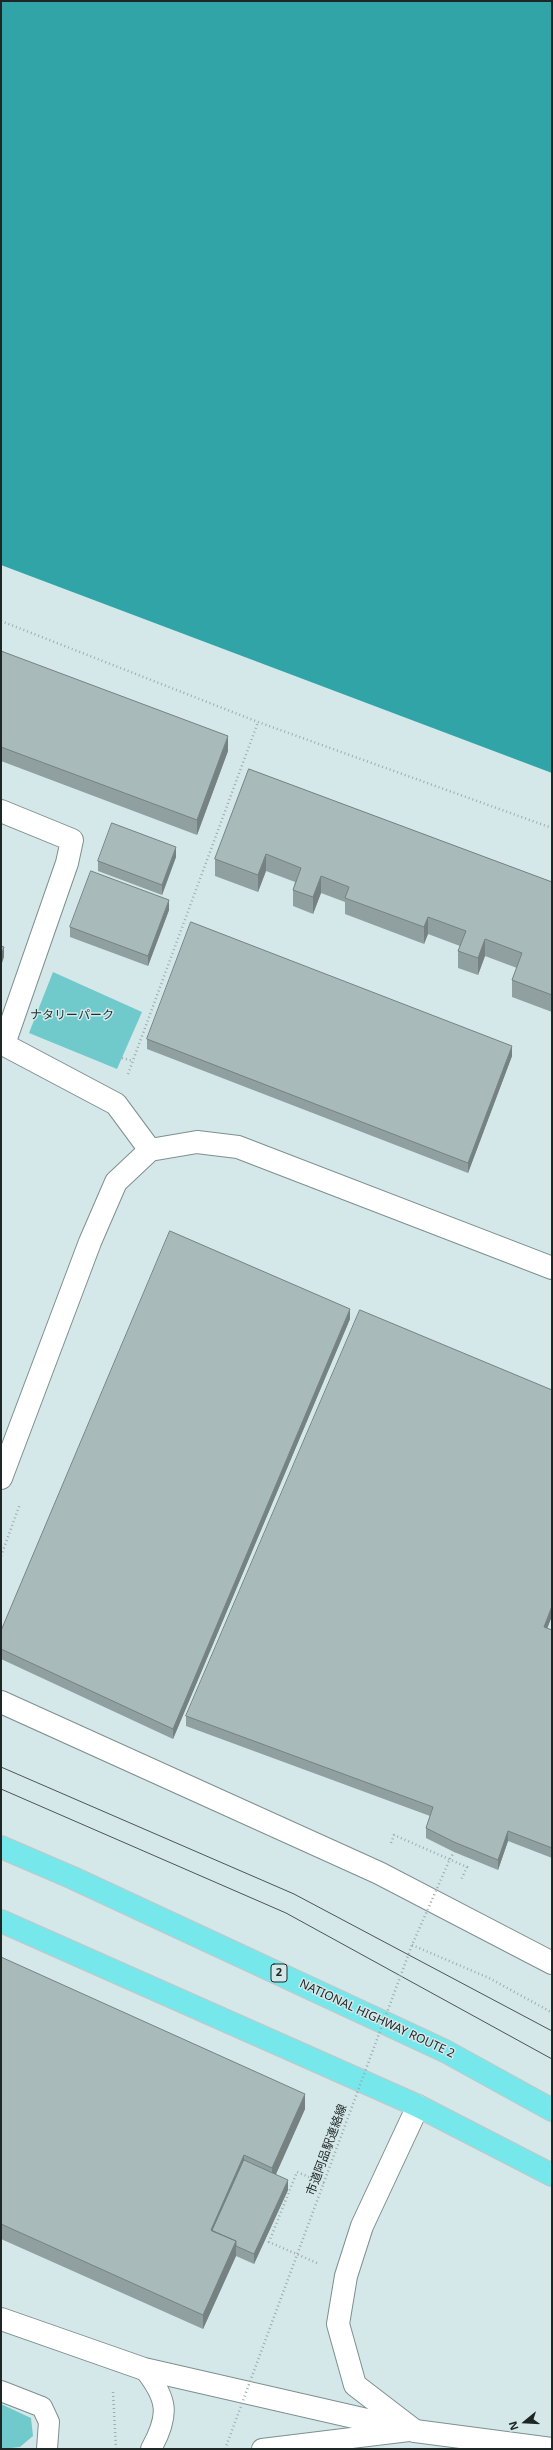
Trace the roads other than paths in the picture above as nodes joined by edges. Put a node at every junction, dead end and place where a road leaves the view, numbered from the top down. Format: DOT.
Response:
graph roads {
  1 [pos="1,811"];
  2 [pos="2,1043"];
  3 [pos="150,1150"];
  4 [pos="552,1268"];
  5 [pos="1,1478"];
  6 [pos="1,1702"];
  7 [pos="1,1847"];
  8 [pos="1,1921"];
  9 [pos="552,1963"];
  10 [pos="418,2106"];
  11 [pos="552,2110"];
  12 [pos="552,2175"];
  13 [pos="1,2319"];
  14 [pos="144,2369"];
  15 [pos="1,2391"];
  16 [pos="415,2431"];
  17 [pos="47,2449"];
  18 [pos="151,2449"];
  19 [pos="262,2449"];
  20 [pos="552,2449"];
  1 -- 2 [label="street"];
  2 -- 3 [label="street"];
  3 -- 4 [label="street"];
  3 -- 5 [label="street"];
  6 -- 9 [label="street"];
  7 -- 11 [label="highway, NATIONAL HIGHWAY ROUTE 2 / 2"];
  8 -- 10 [label="highway"];
  10 -- 12 [label="highway"];
  10 -- 16 [label="street"];
  13 -- 14 [label="street"];
  14 -- 16 [label="street"];
  14 -- 18 [label="lane"];
  15 -- 17 [label="lane"];
  16 -- 19 [label="lane"];
  16 -- 20 [label="street"];
}
